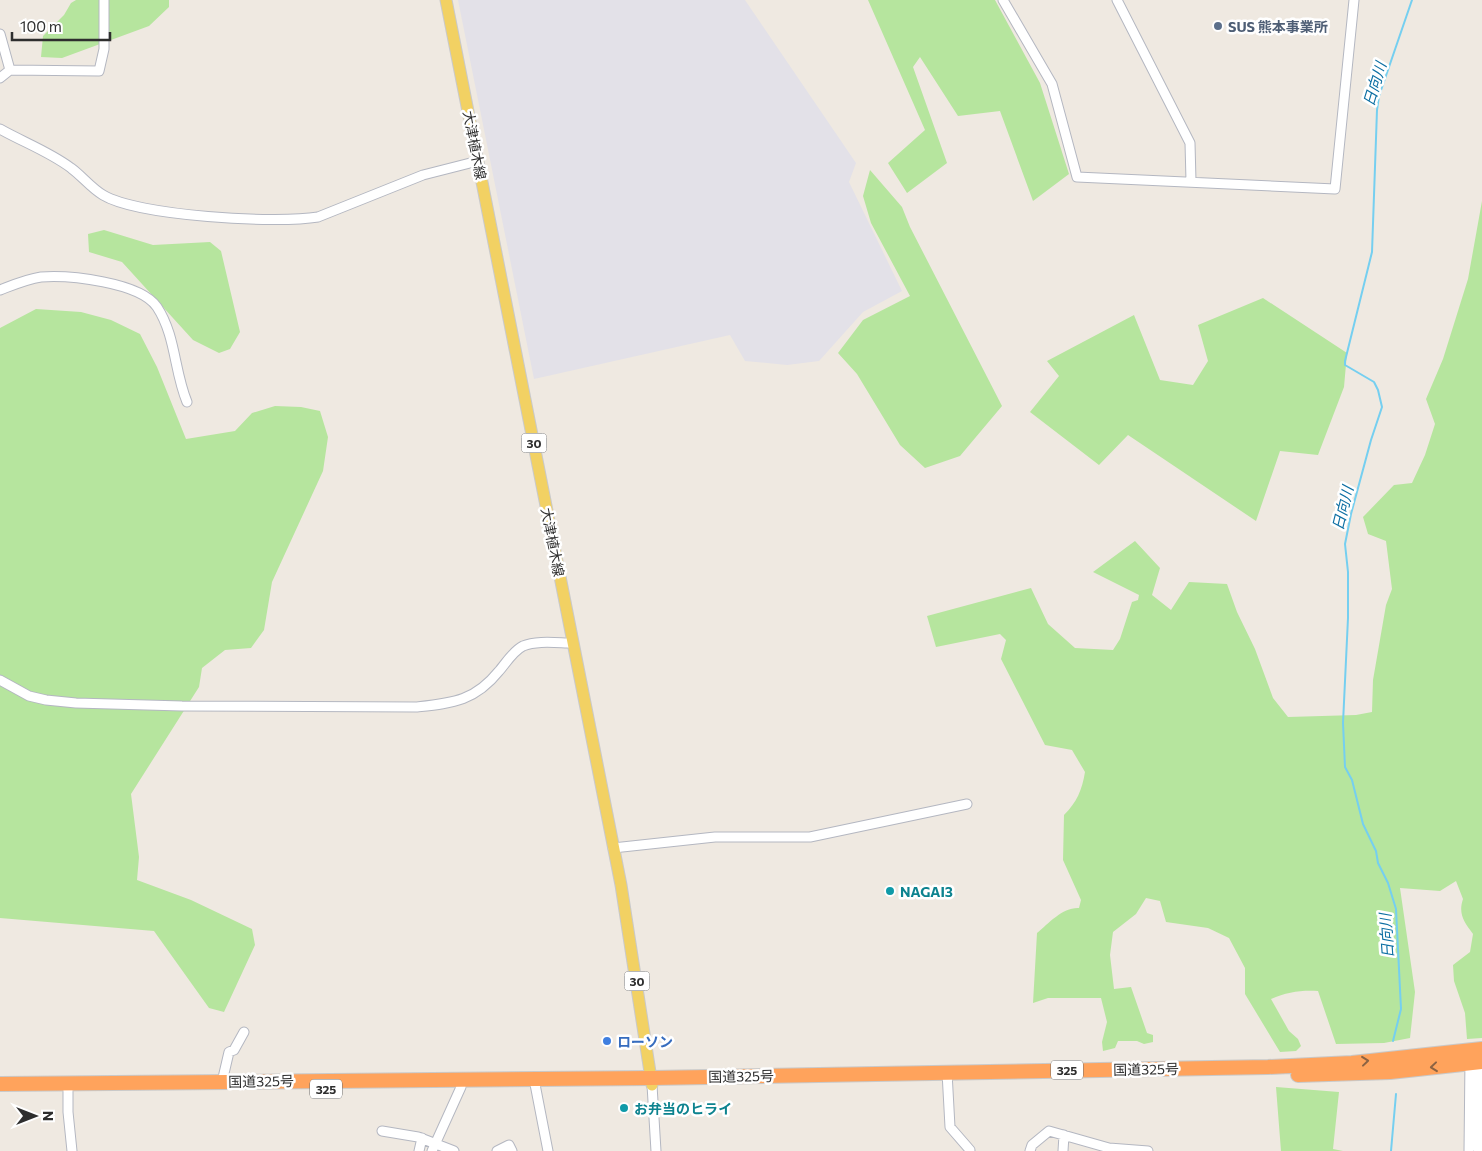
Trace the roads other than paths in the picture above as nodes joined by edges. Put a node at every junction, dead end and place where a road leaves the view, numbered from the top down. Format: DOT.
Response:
graph roads {
  1 [pos="104,0"];
  2 [pos="446,0"];
  3 [pos="1003,0"];
  4 [pos="1117,0"];
  5 [pos="1354,0"];
  6 [pos="0,34"];
  7 [pos="10,70"];
  8 [pos="0,78"];
  9 [pos="0,129"];
  10 [pos="478,161"];
  11 [pos="1191,181"];
  12 [pos="0,290"];
  13 [pos="187,402"];
  14 [pos="573,642"];
  15 [pos="0,680"];
  16 [pos="967,804"];
  17 [pos="613,848"];
  18 [pos="244,1032"];
  19 [pos="1477,1056"];
  20 [pos="947,1076"];
  21 [pos="222,1082"];
  22 [pos="652,1082"];
  23 [pos="462,1083"];
  24 [pos="535,1083"];
  25 [pos="0,1084"];
  26 [pos="68,1087"];
  27 [pos="0,1092"];
  28 [pos="382,1131"];
  29 [pos="1064,1135"];
  30 [pos="422,1138"];
  31 [pos="434,1147"];
  32 [pos="1099,1148"];
  33 [pos="1130,1150"];
  34 [pos="72,1151"];
  35 [pos="419,1151"];
  36 [pos="452,1151"];
  37 [pos="496,1151"];
  38 [pos="512,1151"];
  39 [pos="548,1151"];
  40 [pos="656,1151"];
  41 [pos="970,1151"];
  42 [pos="1030,1151"];
  43 [pos="1063,1151"];
  44 [pos="1148,1151"];
  45 [pos="1469,1151"];
  46 [pos="1478,1151"];
  1 -- 7 [label="street"];
  2 -- 10 [label="main road, 大津植木線 / 30"];
  3 -- 11 [label="street"];
  4 -- 11 [label="street"];
  5 -- 11 [label="street"];
  6 -- 7 [label="street"];
  7 -- 8 [label="street"];
  9 -- 10 [label="street"];
  10 -- 14 [label="main road, 大津植木線 / 30"];
  12 -- 13 [label="street"];
  14 -- 15 [label="street"];
  14 -- 17 [label="main road, 大津植木線 / 30"];
  16 -- 17 [label="street"];
  17 -- 22 [label="main road, 大津植木線 / 30"];
  18 -- 21 [label="street"];
  19 -- 20 [label="highway, 国道325号 / 325"];
  19 -- 45 [label="street"];
  19 -- 46 [label="street"];
  20 -- 22 [label="highway, 国道325号 / 325"];
  20 -- 41 [label="street"];
  21 -- 23 [label="highway, 国道325号 / 325"];
  21 -- 26 [label="highway, 国道325号 / 325"];
  22 -- 24 [label="highway, 国道325号 / 325"];
  22 -- 40 [label="street"];
  23 -- 24 [label="highway, 国道325号 / 325"];
  23 -- 26 [label="highway, 国道325号 / 325"];
  23 -- 31 [label="street"];
  24 -- 39 [label="street"];
  25 -- 26 [label="highway, 国道325号 / 325"];
  26 -- 27 [label="highway, 国道325号 / 325"];
  26 -- 34 [label="street"];
  28 -- 30 [label="street"];
  29 -- 32 [label="street"];
  29 -- 42 [label="street"];
  29 -- 43 [label="street"];
  30 -- 31 [label="street"];
  30 -- 35 [label="street"];
  31 -- 36 [label="street"];
  32 -- 33 [label="street"];
  33 -- 44 [label="street"];
  37 -- 38 [label="street"];
}
